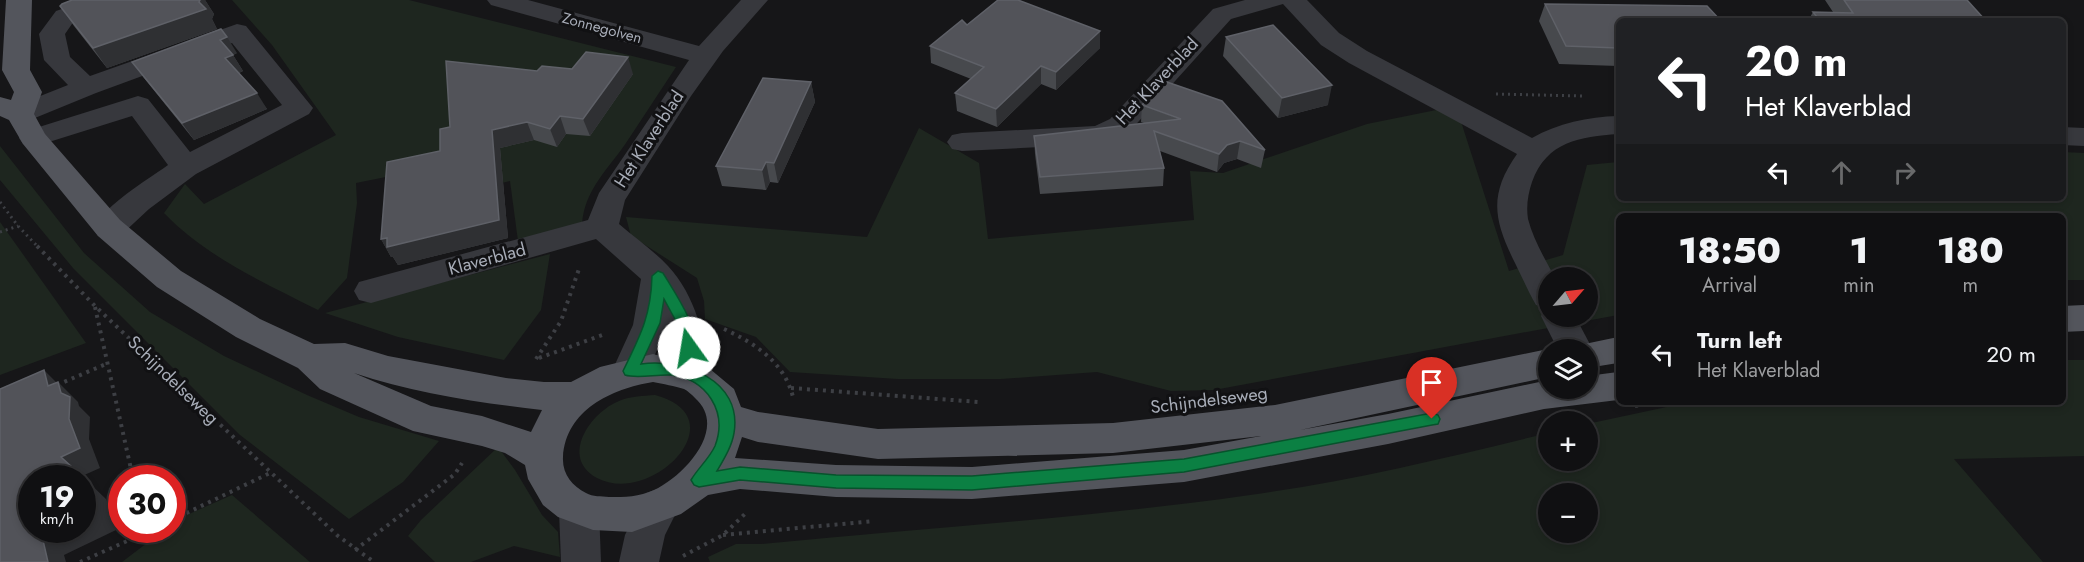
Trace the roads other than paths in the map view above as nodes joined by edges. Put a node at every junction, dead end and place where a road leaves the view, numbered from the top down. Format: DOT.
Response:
graph roads {
  1 [pos="113,0"];
  2 [pos="500,0"];
  3 [pos="755,0"];
  4 [pos="1272,0"];
  5 [pos="1293,0"];
  6 [pos="13,11"];
  7 [pos="704,56"];
  8 [pos="86,87"];
  9 [pos="17,119"];
  10 [pos="1616,125"];
  11 [pos="2066,136"];
  12 [pos="2084,137"];
  13 [pos="962,142"];
  14 [pos="1533,151"];
  15 [pos="185,167"];
  16 [pos="602,227"];
  17 [pos="109,228"];
  18 [pos="1538,275"];
  19 [pos="658,276"];
  20 [pos="371,291"];
  21 [pos="2084,318"];
  22 [pos="2066,319"];
  23 [pos="1616,350"];
  24 [pos="1598,353"];
  25 [pos="310,358"];
  26 [pos="630,371"];
  27 [pos="694,376"];
  28 [pos="1538,384"];
  29 [pos="1538,385"];
  30 [pos="1598,385"];
  31 [pos="1616,386"];
  32 [pos="577,396"];
  33 [pos="726,417"];
  34 [pos="542,456"];
  35 [pos="699,480"];
  36 [pos="660,505"];
  37 [pos="579,510"];
  38 [pos="581,562"];
  39 [pos="639,562"];
  1 -- 8 [label="street"];
  2 -- 7 [label="street, Zonnegolven"];
  3 -- 7 [label="street, Het Klaverblad"];
  4 -- 13 [label="street, Het Klaverblad"];
  5 -- 14 [label="street"];
  6 -- 9 [label="main road"];
  7 -- 16 [label="street, Het Klaverblad"];
  8 -- 9 [label="street"];
  8 -- 15 [label="street"];
  9 -- 15 [label="street"];
  9 -- 17 [label="main road"];
  10 -- 14 [label="street"];
  11 -- 12 [label="street"];
  14 -- 18 [label="street"];
  15 -- 17 [label="street"];
  16 -- 19 [label="street"];
  16 -- 20 [label="street, Klaverblad"];
  17 -- 25 [label="main road"];
  19 -- 26 [label="street"];
  19 -- 27 [label="street"];
  21 -- 22 [label="main road"];
  23 -- 24 [label="main road"];
  25 -- 32 [label="main road"];
  25 -- 34 [label="main road"];
  26 -- 27 [label="main road"];
  26 -- 32 [label="main road"];
  27 -- 33 [label="main road"];
  28 -- 33 [label="main road, Schijndelseweg"];
  29 -- 35 [label="main road, Schijndelseweg"];
  30 -- 31 [label="main road, Schijndelseweg"];
  32 -- 34 [label="main road"];
  33 -- 35 [label="main road"];
  34 -- 37 [label="main road"];
  35 -- 36 [label="main road"];
  36 -- 37 [label="main road"];
  36 -- 39 [label="street"];
  37 -- 38 [label="street"];
}
